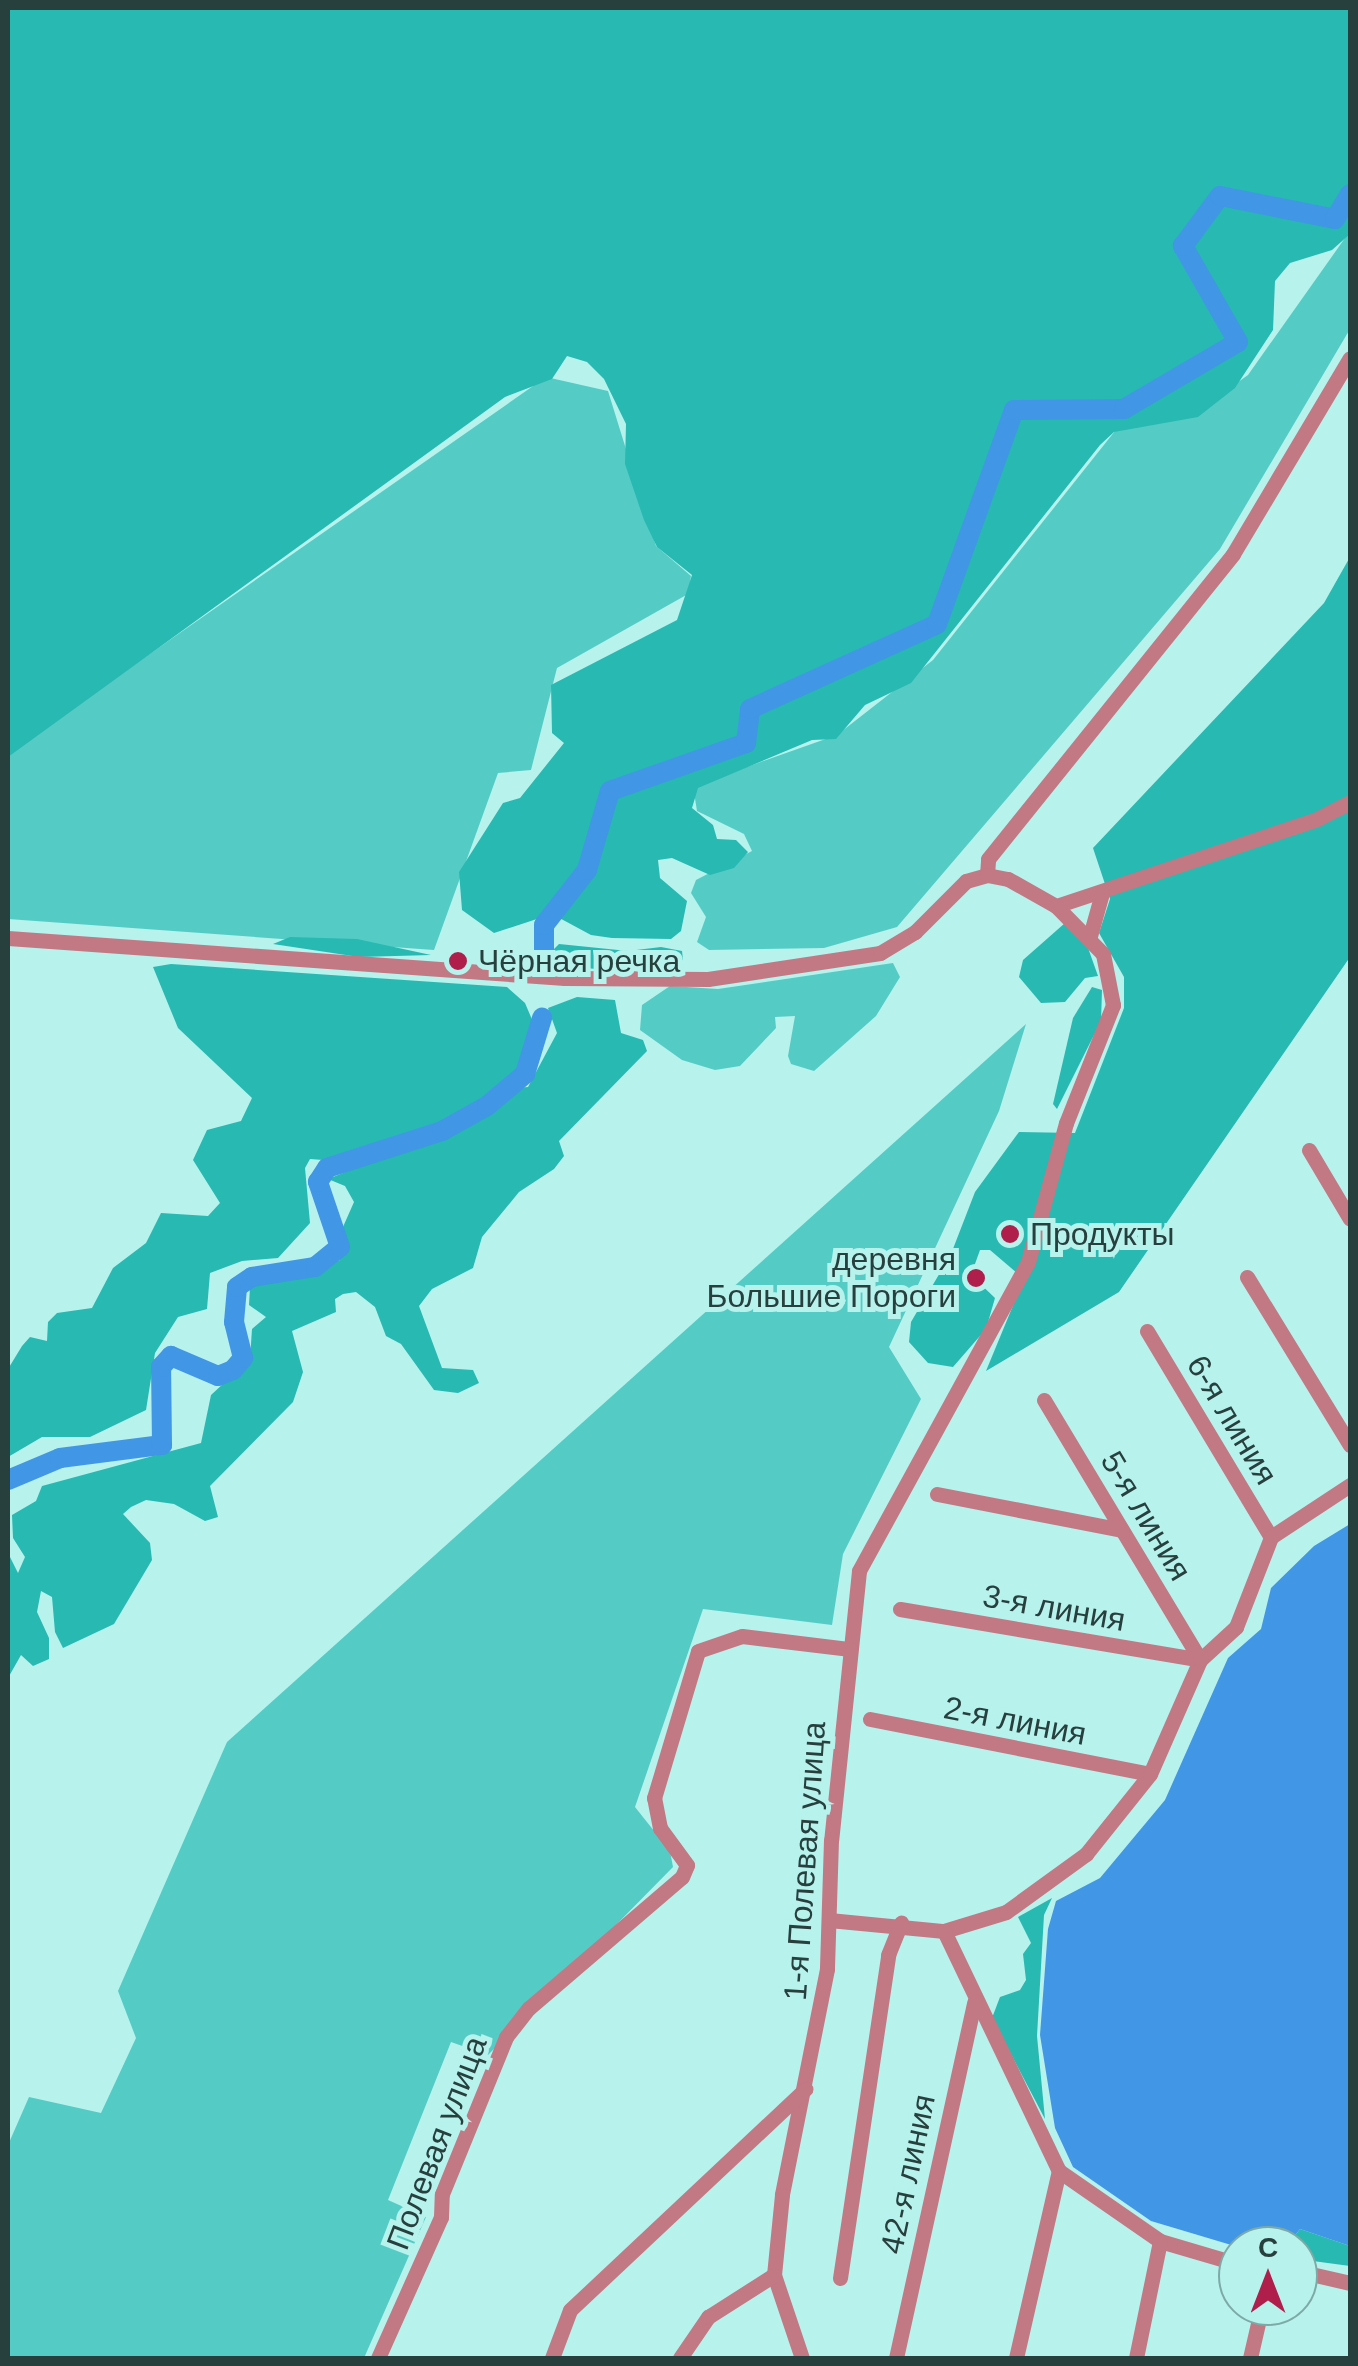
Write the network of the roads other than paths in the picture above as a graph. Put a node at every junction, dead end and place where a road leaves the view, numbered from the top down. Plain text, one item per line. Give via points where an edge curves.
1 (1350, 358) edge
2 (1350, 802) edge
3 (987, 875) junction
4 (1102, 893) junction
5 (1056, 906) junction
6 (1090, 936) junction
7 (8, 938) edge
8 (1309, 1150) dead end
9 (1350, 1219) edge
10 (1248, 1277) dead end
11 (1147, 1331) dead end
12 (1044, 1400) dead end
13 (1350, 1445) edge
14 (1350, 1485) edge
15 (937, 1494) dead end
16 (1122, 1530) junction
17 (1271, 1537) junction
18 (900, 1609) dead end
19 (850, 1649) junction
20 (1200, 1660) junction
21 (870, 1719) dead end
22 (1150, 1774) junction
23 (829, 1920) junction
24 (901, 1923) junction
25 (944, 1930) junction
26 (974, 2002) junction
27 (806, 2090) junction
28 (1059, 2171) junction
29 (1160, 2241) junction
30 (1218, 2258) edge
31 (1318, 2275) edge
32 (774, 2276) junction
33 (840, 2278) dead end
34 (1350, 2282) edge
35 (1257, 2326) edge
36 (378, 2358) edge
37 (552, 2358) edge
38 (680, 2358) edge
39 (802, 2358) edge
40 (896, 2358) edge
41 (1016, 2358) edge
42 (1136, 2358) edge
43 (1250, 2358) edge

1 - 3 street via 1232,554 988,860
2 - 4 street
3 - 5 street
3 - 7 street via 966,881 915,932 880,953 708,979 564,978
4 - 5 street
4 - 6 street
5 - 6 street
6 - 19 street, 1-я Полевая улица via 1110,967 1113,1005 1072,1106 1042,1223 1008,1300 859,1571
8 - 9 street
10 - 13 street
11 - 17 street, 6-я линия
12 - 16 street, 5-я линия
14 - 17 street
15 - 16 street
16 - 20 street, 5-я линия
17 - 20 street via 1236,1627
18 - 20 street, 3-я линия
19 - 23 street, 1-я Полевая улица
19 - 36 street, Полевая улица via 742,1636 698,1651 653,1808 683,1854 682,1877 529,2008 506,2037 442,2194 440,2217
20 - 22 street
21 - 22 street, 2-я линия
22 - 25 street via 1086,1854 1006,1912
23 - 24 street
23 - 27 street, 1-я Полевая улица via 822,2016
24 - 25 street
24 - 33 street via 888,1954
25 - 26 street
26 - 28 street
26 - 40 street, 42-я линия
27 - 32 street, 1-я Полевая улица via 782,2195
27 - 37 street via 570,2310
28 - 29 street
28 - 41 street
29 - 30 street
29 - 42 street
31 - 34 street
32 - 38 street via 708,2317
32 - 39 street
35 - 43 street

